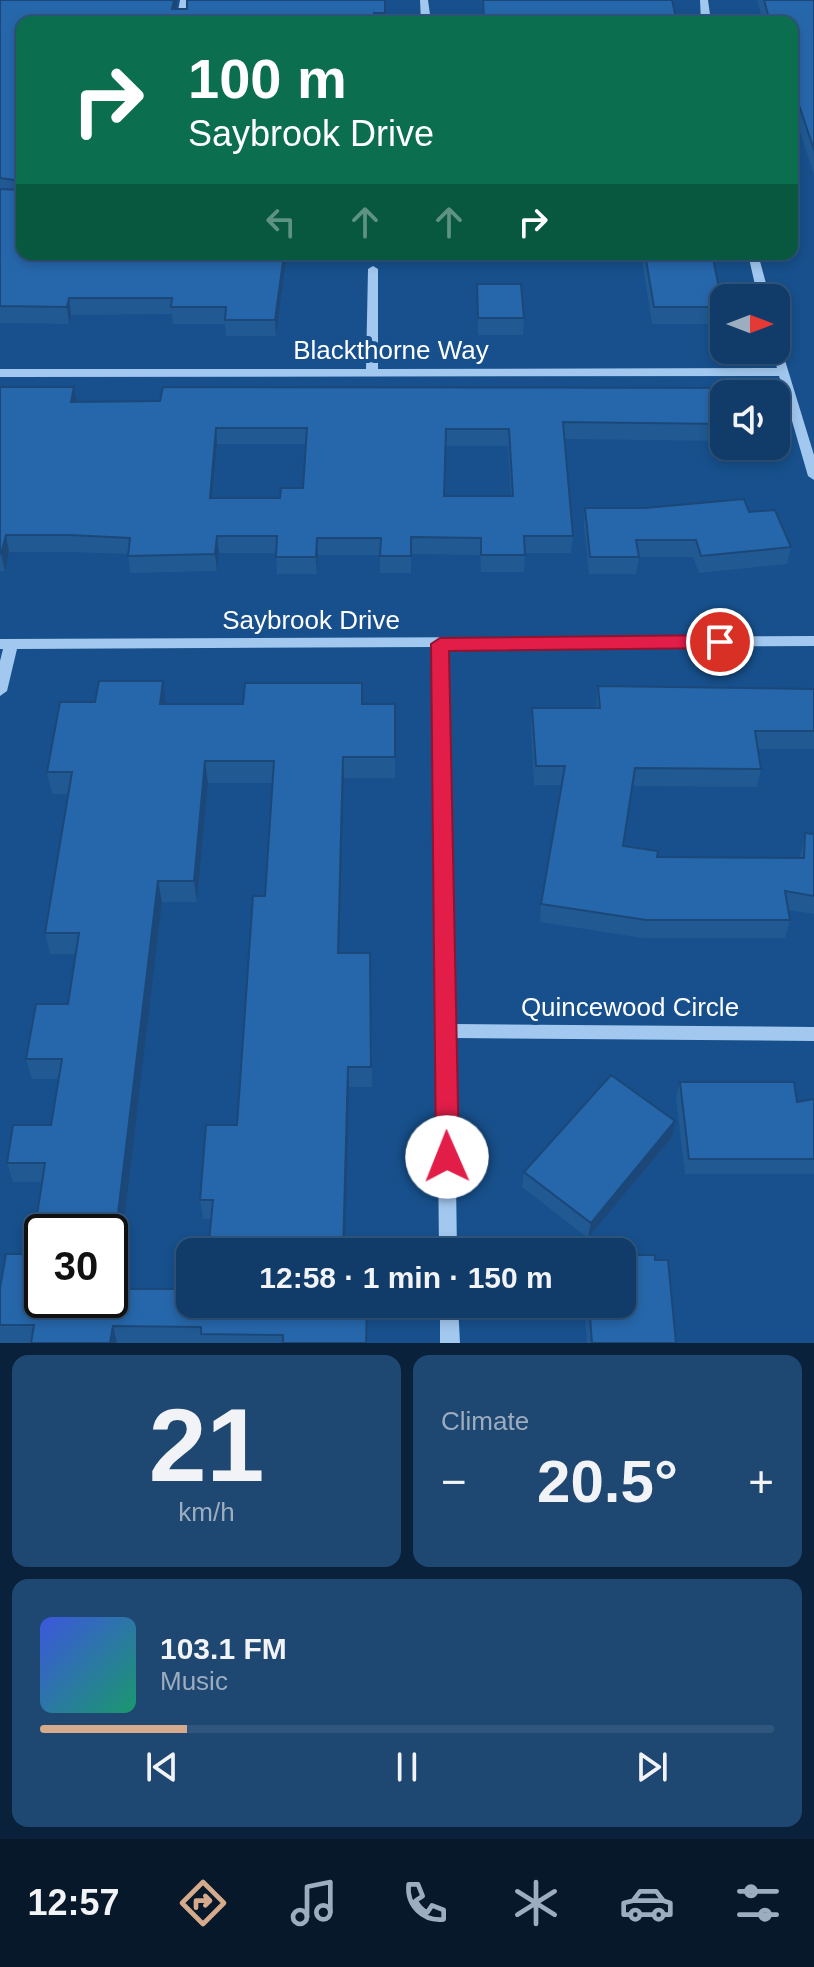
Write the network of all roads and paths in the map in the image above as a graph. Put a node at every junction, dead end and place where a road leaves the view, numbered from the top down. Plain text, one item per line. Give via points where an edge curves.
1 (754, 260) edge
2 (373, 269) dead end
3 (760, 284) edge
4 (780, 364) edge
5 (372, 372) junction
6 (782, 372) junction
7 (0, 373) edge
8 (814, 476) edge
9 (814, 641) edge
10 (5, 644) edge
11 (440, 644) junction
12 (0, 691) edge
13 (445, 1031) junction
14 (814, 1034) edge
15 (448, 1238) edge
16 (449, 1318) edge
17 (450, 1343) edge

1 - 3 street
2 - 5 street
4 - 6 street
5 - 6 street, Blackthorne Way
5 - 7 street, Blackthorne Way
6 - 8 street
9 - 11 street, Saybrook Drive
10 - 11 street, Saybrook Drive
10 - 12 street
11 - 13 street
13 - 14 street, Quincewood Circle
13 - 15 street
16 - 17 street

